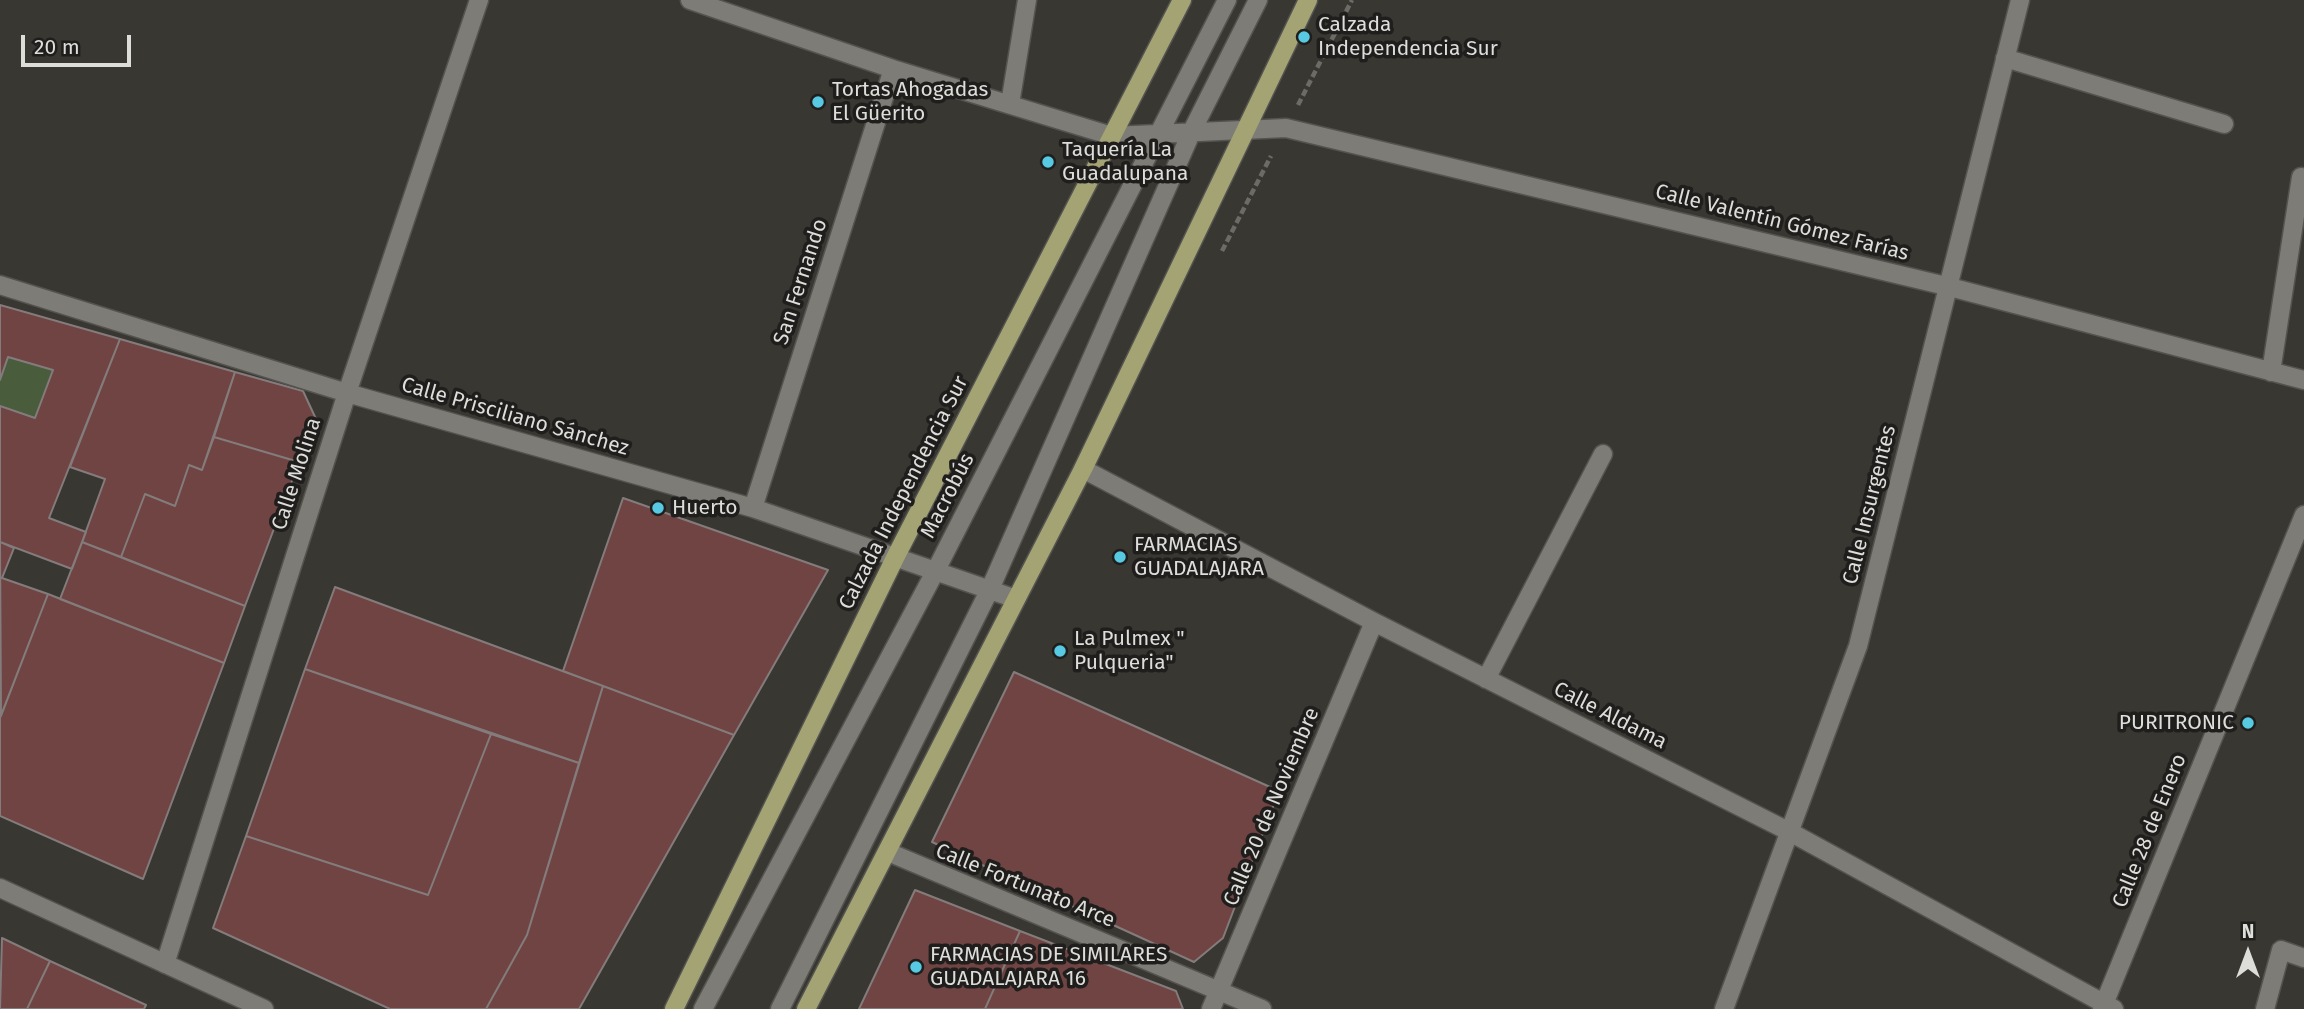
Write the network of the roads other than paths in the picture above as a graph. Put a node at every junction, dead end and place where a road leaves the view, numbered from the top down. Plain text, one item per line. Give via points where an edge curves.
1 (480, 0) edge
2 (690, 0) edge
3 (1027, 0) edge
4 (1182, 0) edge
5 (1227, 0) edge
6 (1258, 0) edge
7 (1308, 0) edge
8 (2020, 0) edge
9 (2005, 58) junction
10 (893, 69) junction
11 (1010, 104) junction
12 (2224, 124) dead end
13 (1247, 128) junction
14 (1192, 131) junction
15 (1158, 133) junction
16 (1112, 136) junction
17 (2301, 177) dead end
18 (0, 285) edge
19 (1946, 286) junction
20 (2271, 372) junction
21 (2304, 380) edge
22 (347, 393) junction
23 (1603, 454) dead end
24 (1083, 469) junction
25 (753, 508) junction
26 (2304, 515) edge
27 (896, 556) junction
28 (936, 570) junction
29 (990, 589) junction
30 (1016, 599) junction
31 (1374, 622) junction
32 (1486, 678) junction
33 (1790, 832) junction
34 (888, 852) junction
35 (0, 888) edge
36 (2304, 958) edge
37 (165, 964) junction
38 (1219, 991) junction
39 (2107, 1008) edge
40 (264, 1009) edge
41 (674, 1009) edge
42 (703, 1009) edge
43 (780, 1009) edge
44 (806, 1009) edge
45 (1211, 1009) edge
46 (1262, 1009) edge
47 (1724, 1009) edge
48 (2265, 1009) edge

1 - 22 street, Calle Molina
2 - 10 street
3 - 11 street
4 - 16 main road, Calzada Independencia Sur
5 - 15 street, Macrobús
6 - 14 street
7 - 13 main road
8 - 9 street, Calle Insurgentes
9 - 12 street
9 - 19 street, Calle Insurgentes
10 - 11 street
10 - 25 street, San Fernando
11 - 16 street
13 - 14 street, Calle Valentín Gómez Farías
13 - 19 street, Calle Valentín Gómez Farías via 1286,128
13 - 24 main road
14 - 15 street, Calle Valentín Gómez Farías
14 - 29 street
15 - 16 street, Calle Valentín Gómez Farías
15 - 28 street, Macrobús
16 - 27 main road, Calzada Independencia Sur
17 - 20 street
18 - 22 street, Calle Prisciliano Sánchez
19 - 20 street, Calle Valentín Gómez Farías
19 - 33 street, Calle Insurgentes via 1858,646
20 - 21 street, Calle Valentín Gómez Farías
22 - 25 street, Calle Prisciliano Sánchez
22 - 37 street, Calle Molina
23 - 32 street
24 - 30 main road
24 - 31 street, Calle Aldama
25 - 27 street, Calle Prisciliano Sánchez
26 - 39 street, Calle 28 de Enero
27 - 28 street, Calle Prisciliano Sánchez
27 - 41 main road, Calzada Independencia Sur
28 - 29 street, Calle Prisciliano Sánchez
28 - 42 street, Macrobús
29 - 30 street, Calle Prisciliano Sánchez
29 - 43 street
30 - 34 main road
31 - 32 street, Calle Aldama
31 - 38 street, Calle 20 de Noviembre
32 - 33 street, Calle Aldama
33 - 39 street, Calle Aldama
33 - 47 street, Calle Insurgentes
34 - 38 street, Calle Fortunato Arce
34 - 44 main road
35 - 37 street
36 - 48 street via 2281,950
37 - 40 street
38 - 45 street, Calle 20 de Noviembre
38 - 46 street, Calle Fortunato Arce

